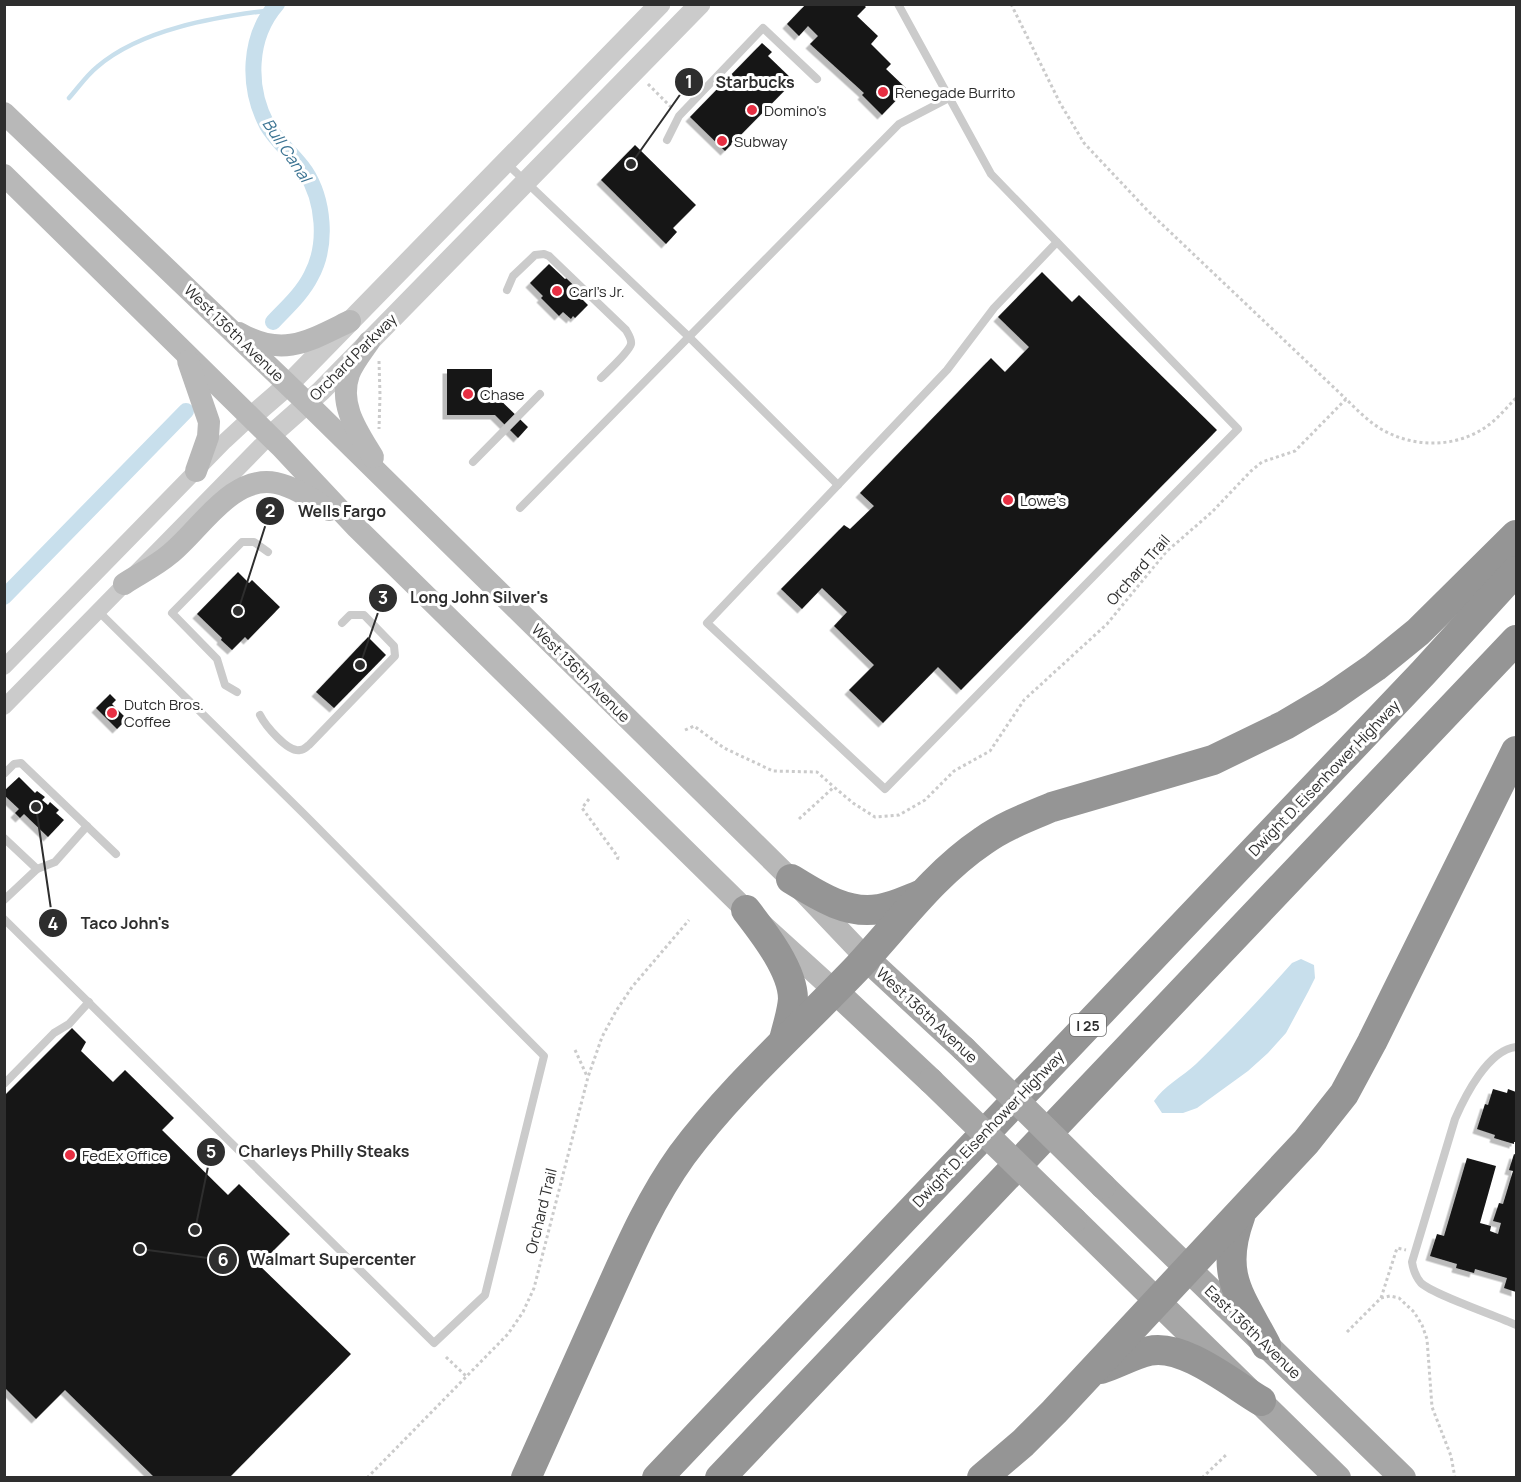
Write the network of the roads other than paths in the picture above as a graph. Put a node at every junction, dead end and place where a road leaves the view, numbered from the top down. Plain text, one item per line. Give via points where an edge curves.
1 (660, 4) edge
2 (700, 4) edge
3 (898, 4) edge
4 (817, 79) dead end
5 (949, 98) junction
6 (4, 113) edge
7 (667, 140) dead end
8 (504, 162) junction
9 (4, 175) edge
10 (524, 181) junction
11 (1057, 242) junction
12 (507, 290) dead end
13 (350, 321) junction
14 (225, 326) junction
15 (689, 337) junction
16 (373, 346) junction
17 (182, 349) junction
18 (601, 378) dead end
19 (288, 385) junction
20 (540, 394) dead end
21 (307, 403) junction
22 (251, 417) junction
23 (270, 436) junction
24 (473, 462) dead end
25 (196, 471) junction
26 (838, 485) junction
27 (394, 488) junction
28 (520, 508) dead end
29 (357, 528) junction
30 (1516, 535) edge
31 (268, 552) dead end
32 (1516, 571) edge
33 (124, 584) junction
34 (1516, 598) edge
35 (98, 611) junction
36 (342, 623) dead end
37 (1516, 640) edge
38 (1516, 665) edge
39 (4, 666) edge
40 (237, 692) dead end
41 (4, 707) edge
42 (260, 715) dead end
43 (1516, 751) edge
44 (4, 774) edge
45 (87, 826) junction
46 (4, 838) edge
47 (116, 854) dead end
48 (37, 869) junction
49 (791, 879) junction
50 (926, 893) junction
51 (4, 900) edge
52 (746, 910) junction
53 (4, 919) edge
54 (866, 958) junction
55 (835, 991) junction
56 (89, 1002) junction
57 (784, 1040) junction
58 (1516, 1047) edge
59 (4, 1083) edge
60 (1103, 1186) joint
61 (1241, 1212) junction
62 (1188, 1269) junction
63 (1158, 1302) junction
64 (1516, 1324) edge
65 (1266, 1345) junction
66 (1092, 1372) junction
67 (1261, 1401) junction
68 (526, 1478) edge
69 (657, 1478) edge
70 (684, 1478) edge
71 (720, 1478) edge
72 (743, 1478) edge
73 (982, 1478) edge
74 (1338, 1478) edge
75 (1403, 1478) edge

1 - 8 street, Orchard Parkway
2 - 10 street, Orchard Parkway
3 - 5 lane
4 - 7 lane via 763,28 680,116
5 - 11 lane via 991,174
5 - 15 lane via 899,124
6 - 14 main road, West 136th Avenue
8 - 10 lane
8 - 13 street, Orchard Parkway
9 - 17 main road
10 - 15 lane
10 - 16 street, Orchard Parkway
11 - 26 lane via 994,308 947,370
11 - 26 lane via 1239,429 885,789 707,623
12 - 18 lane via 513,276 535,255 549,256 630,336 628,349
13 - 14 main road via 288,346 249,339
13 - 19 street, Orchard Parkway
14 - 19 main road, West 136th Avenue
15 - 26 lane
15 - 28 lane
16 - 21 street, Orchard Parkway
16 - 27 main road via 348,375 346,402 352,422
17 - 22 main road
17 - 25 main road via 193,370 209,422
19 - 21 main road, West 136th Avenue
19 - 22 street, Orchard Parkway
20 - 24 lane
21 - 23 street, Orchard Parkway
21 - 27 main road, West 136th Avenue
22 - 23 main road
22 - 25 street, Orchard Parkway
23 - 29 main road
23 - 33 street, Orchard Parkway
25 - 39 street, Orchard Parkway
27 - 49 main road, West 136th Avenue
29 - 33 main road via 286,486 247,485 233,493 170,555
29 - 52 main road
30 - 50 highway via 1418,632 1329,699 1213,760 1052,807 1002,829 961,857
31 - 40 lane via 254,542 242,542 172,614 217,659 225,685
32 - 69 highway, Dwight D. Eisenhower Highway / I 25 via 1424,673
33 - 35 street, Orchard Parkway
34 - 70 highway
35 - 41 street, Orchard Parkway
35 - 56 lane via 544,1056 485,1295 434,1343
36 - 42 lane via 350,615 364,615 394,646 395,656 309,746 300,750 284,743
37 - 71 highway
38 - 72 highway
43 - 61 highway via 1344,1094
44 - 45 lane via 21,763
45 - 47 lane
45 - 48 lane via 55,862
46 - 48 lane
48 - 51 lane
49 - 50 highway via 829,901 858,909 879,909
49 - 54 main road, West 136th Avenue
50 - 54 highway
52 - 55 main road
52 - 57 highway via 777,955 789,983 793,1000
53 - 56 lane
54 - 55 highway
54 - 60 main road, West 136th Avenue, bridge
55 - 57 highway
55 - 63 main road, bridge
56 - 59 lane
57 - 68 highway via 711,1120 659,1190
58 - 64 lane via 1498,1053 1462,1104 1412,1262 1422,1283
60 - 62 main road, East 136th Avenue
61 - 62 highway
61 - 65 highway via 1230,1250 1231,1272
62 - 63 highway
62 - 65 main road, East 136th Avenue
63 - 66 highway
63 - 67 main road
65 - 75 main road, East 136th Avenue
66 - 67 highway via 1149,1351 1172,1351 1189,1356
66 - 73 highway via 1031,1435
67 - 74 main road

